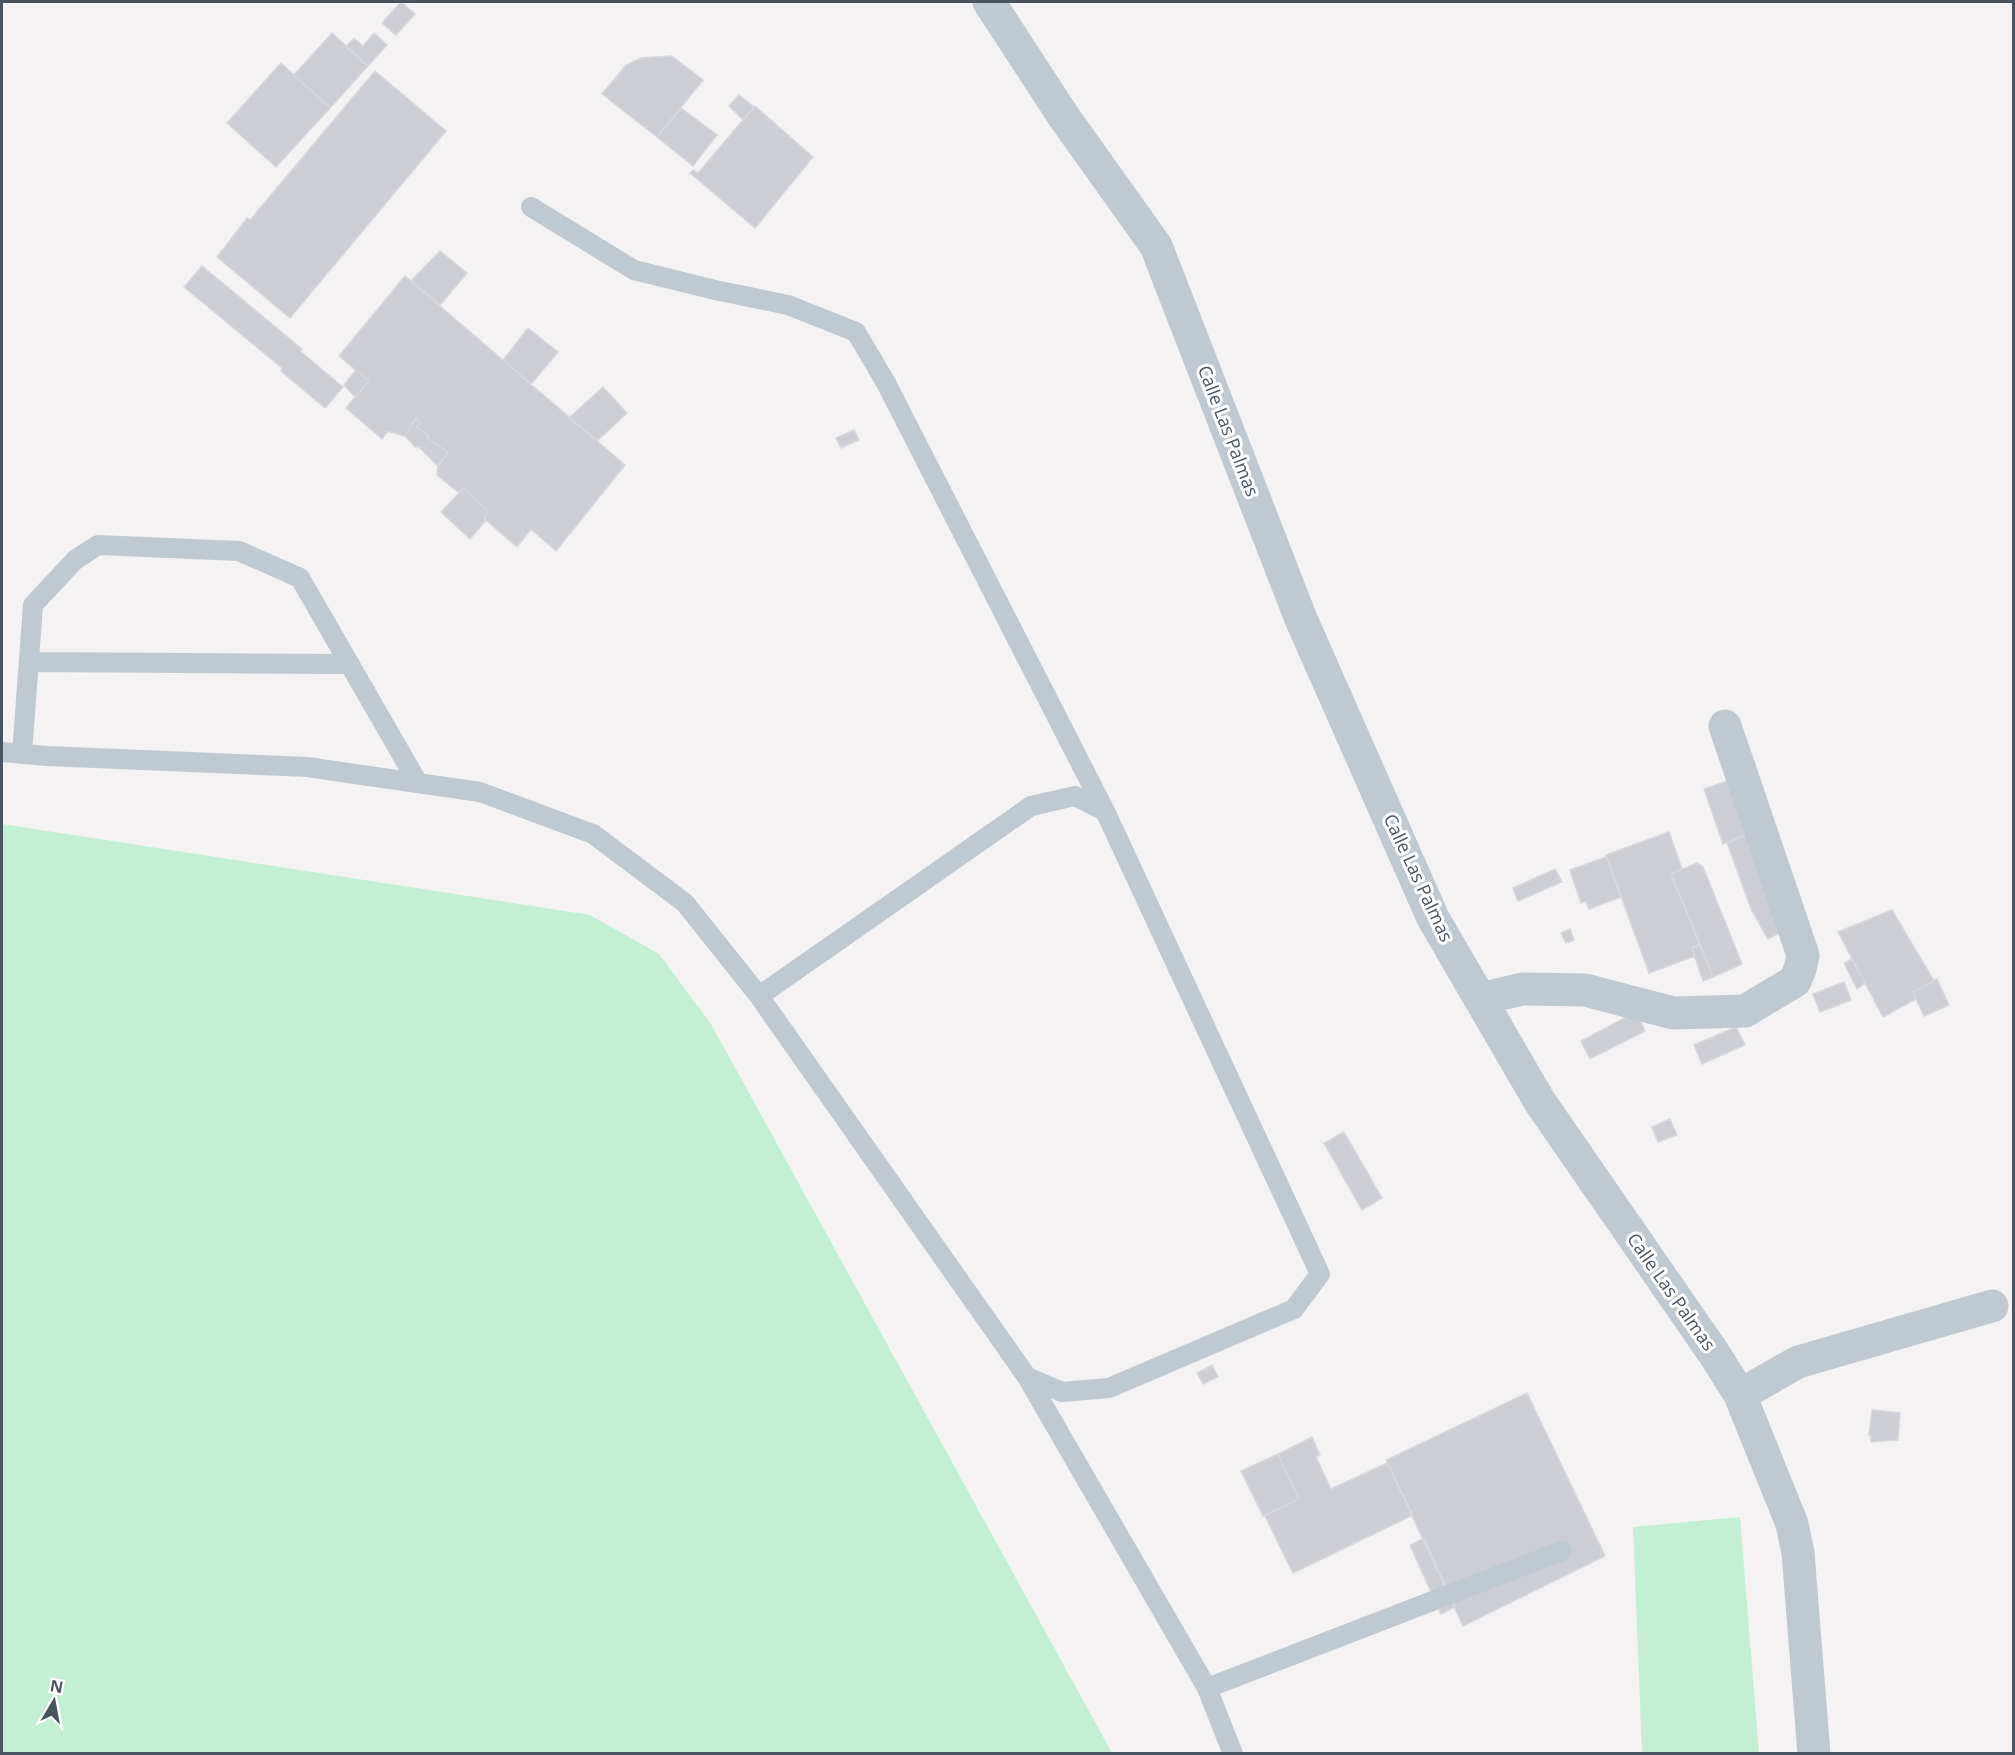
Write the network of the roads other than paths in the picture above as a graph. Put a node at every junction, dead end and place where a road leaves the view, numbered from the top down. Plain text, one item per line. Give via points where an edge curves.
1 (989, 2) edge
2 (531, 207) dead end
3 (29, 662) junction
4 (350, 664) junction
5 (1725, 726) dead end
6 (2, 752) edge
7 (22, 754) junction
8 (418, 783) junction
9 (1105, 811) junction
10 (759, 996) junction
11 (1480, 999) junction
12 (1992, 1306) dead end
13 (1027, 1377) junction
14 (1740, 1395) junction
15 (1562, 1551) dead end
16 (1207, 1688) junction
17 (1233, 1754) edge
18 (1814, 1754) edge

1 - 11 street, Calle Las Palmas via 1064,117 1156,246 1301,619 1433,918
2 - 9 lane via 634,270 788,305 856,332 886,383
3 - 4 lane
3 - 4 lane via 33,605 75,560 98,545 239,551 300,578
3 - 7 lane
4 - 8 lane
5 - 11 street via 1803,955 1795,981 1745,1011 1673,1013 1585,990 1522,989
6 - 7 lane
7 - 8 lane via 307,767
8 - 10 lane via 480,792 593,834 685,903
9 - 10 lane via 1075,796 1031,806
9 - 13 lane via 1320,1274 1294,1309 1109,1388 1062,1392
10 - 13 lane
11 - 14 street, Calle Las Palmas via 1540,1102
12 - 14 street via 1798,1362
13 - 16 lane
14 - 18 street, Calle Las Palmas via 1792,1524 1798,1553
15 - 16 lane
16 - 17 lane

